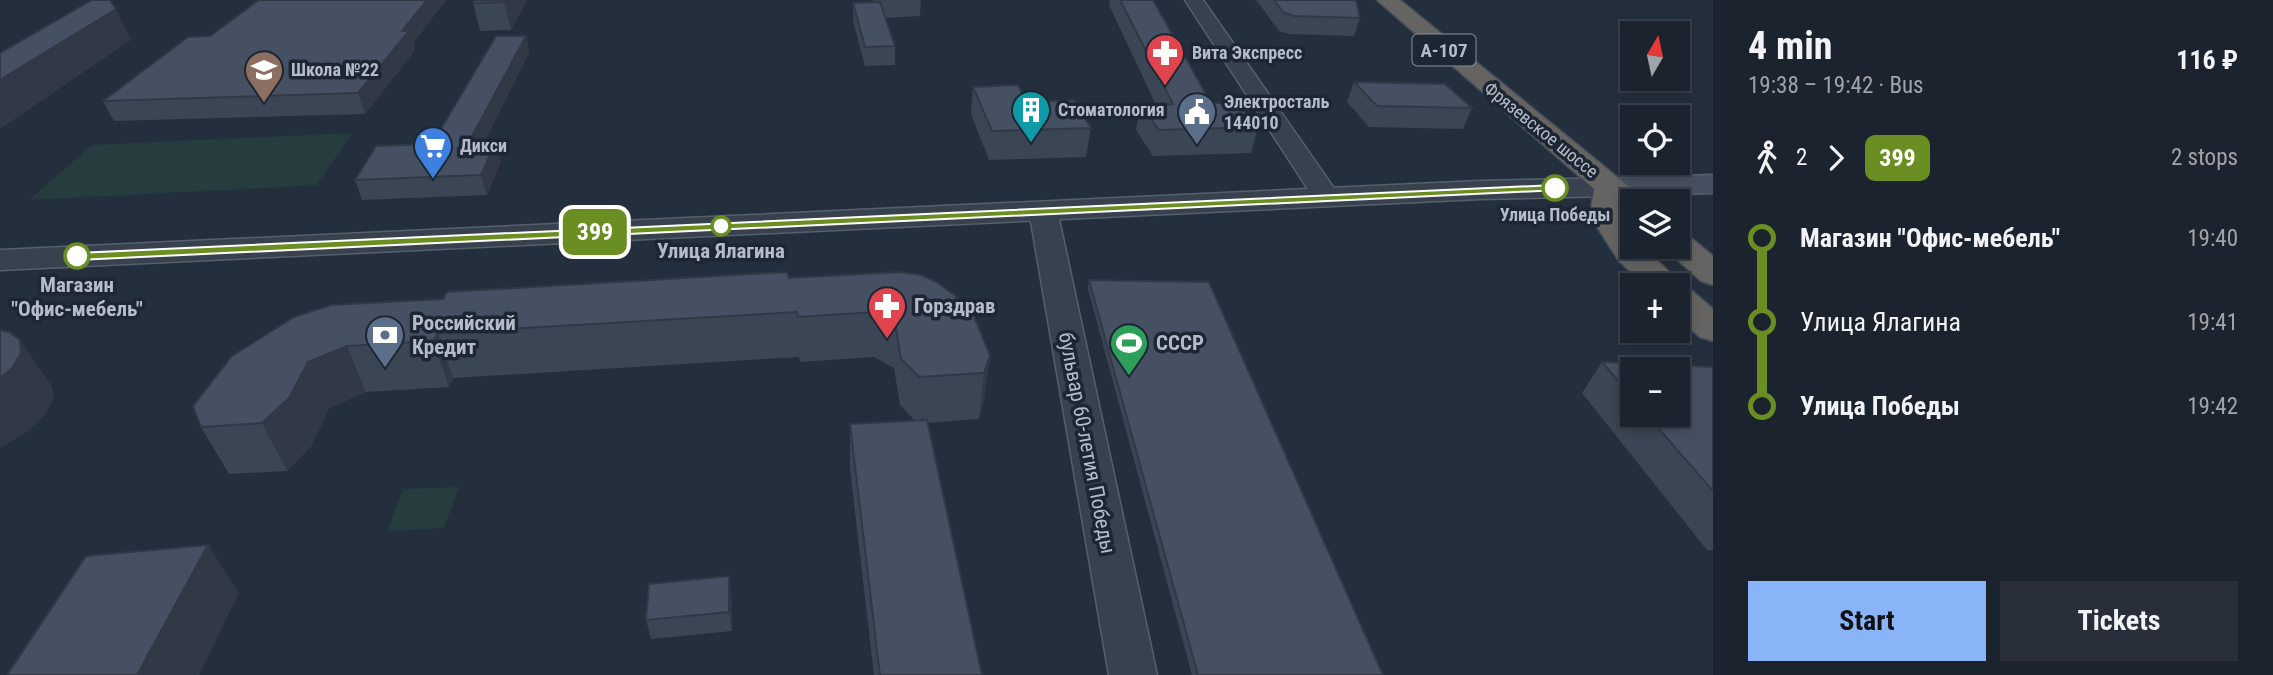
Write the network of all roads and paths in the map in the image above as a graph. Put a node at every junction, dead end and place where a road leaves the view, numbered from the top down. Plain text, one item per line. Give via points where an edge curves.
1 (1194, 0) edge
2 (1387, 0) edge
3 (1713, 184) edge
4 (1675, 189) edge
5 (1620, 195) edge
6 (1620, 196) edge
7 (1327, 197) junction
8 (1620, 197) edge
9 (1043, 210) junction
10 (1620, 237) edge
11 (1690, 254) edge
12 (1636, 259) edge
13 (0, 260) edge
14 (1652, 273) edge
15 (1713, 274) edge
16 (1690, 309) edge
17 (1713, 330) edge
18 (1133, 675) edge

1 - 7 street
2 - 5 highway, Фрязевское шоссе / А-107
3 - 4 main road
6 - 7 street
7 - 9 street
8 - 10 highway via 1606,216
9 - 13 street
9 - 18 street, бульвар 60-летия Победы
11 - 15 highway
12 - 14 highway
16 - 17 highway

